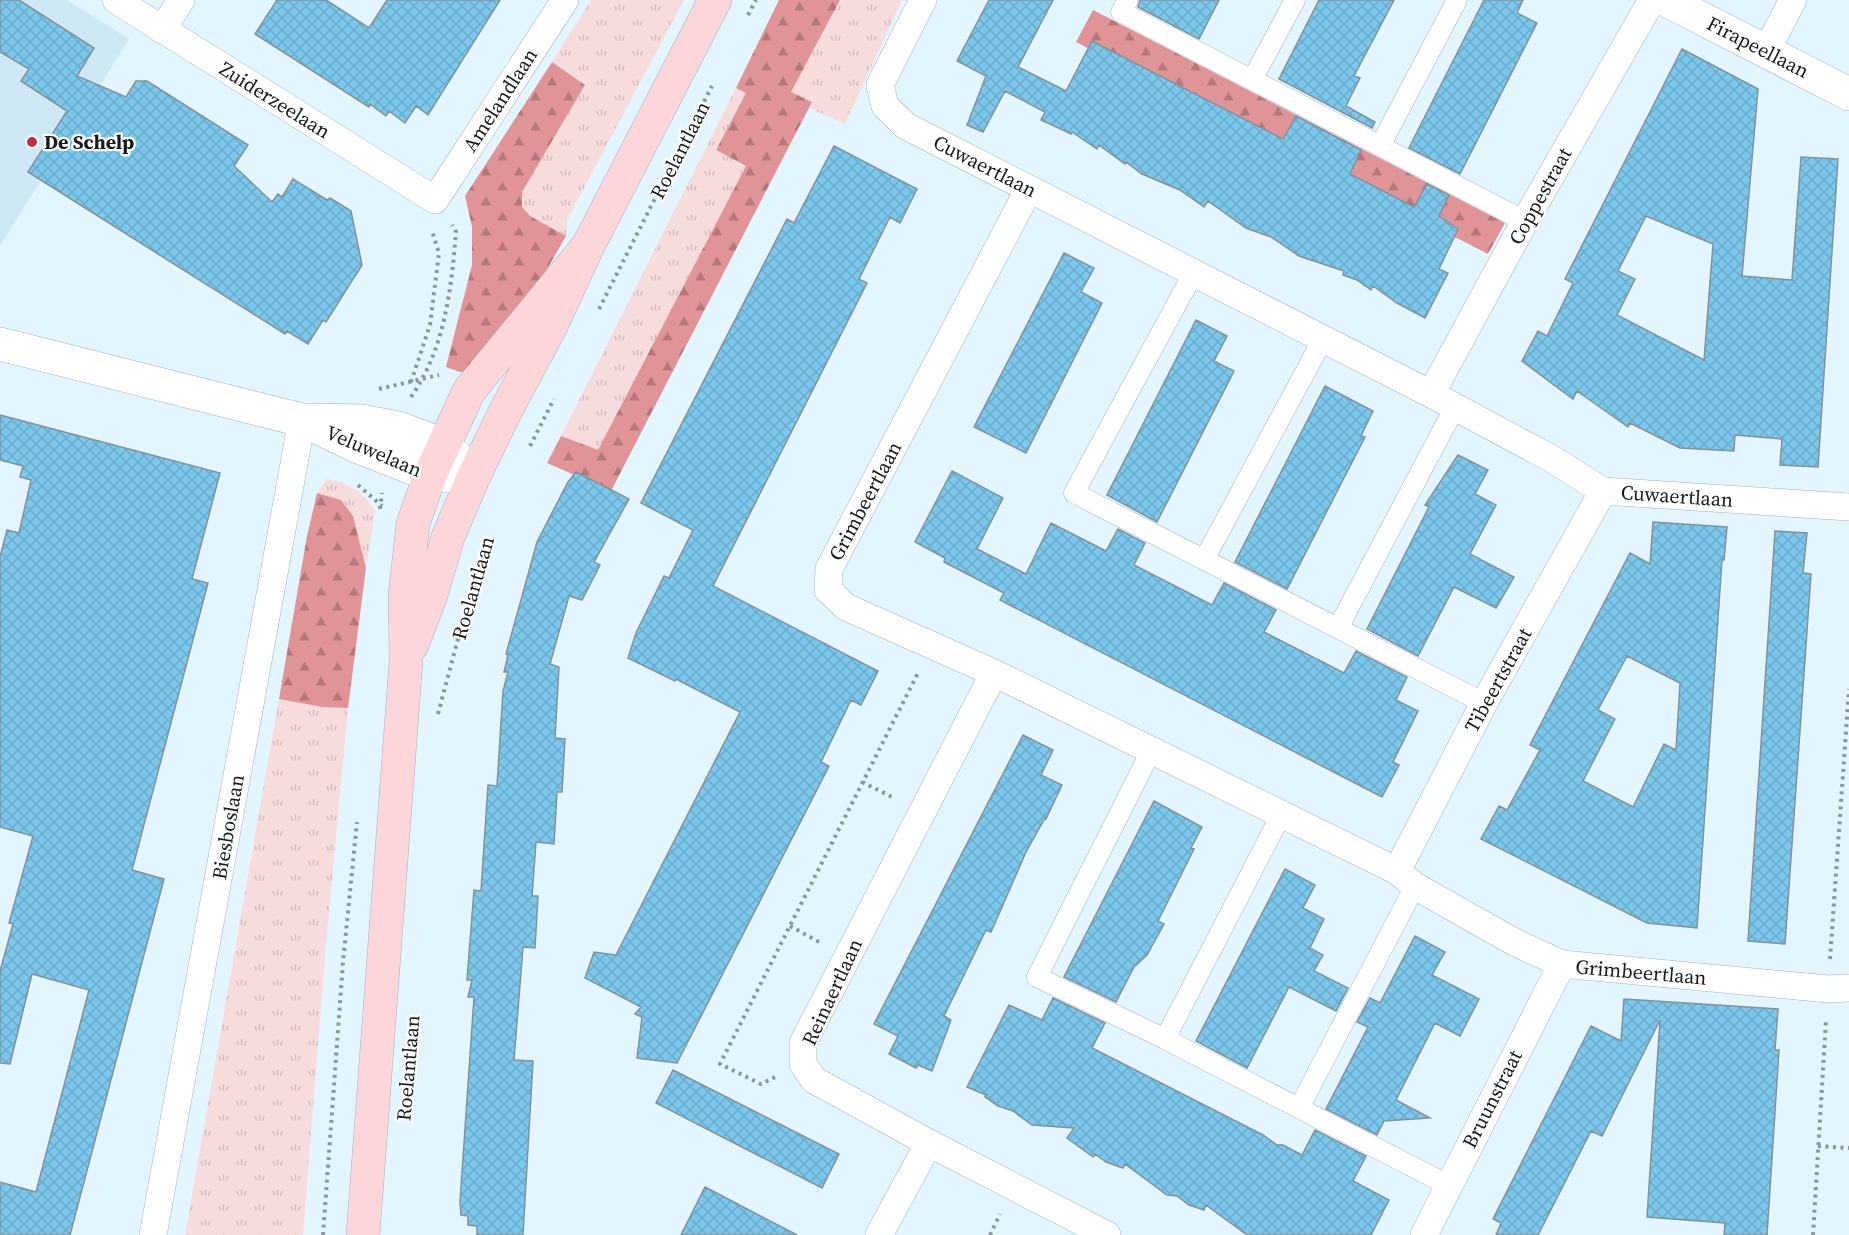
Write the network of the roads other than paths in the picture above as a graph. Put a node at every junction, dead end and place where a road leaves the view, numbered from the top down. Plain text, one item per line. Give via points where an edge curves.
1 (116, 0) edge
2 (181, 0) edge
3 (565, 0) edge
4 (715, 0) edge
5 (923, 0) edge
6 (1128, 0) edge
7 (1295, 0) edge
8 (1457, 0) edge
9 (1652, 0) edge
10 (1666, 0) edge
11 (1793, 0) edge
12 (162, 30) junction
13 (1766, 51) junction
14 (1252, 80) junction
15 (1849, 94) edge
16 (1380, 146) junction
17 (1029, 189) junction
18 (427, 195) joint
19 (1525, 221) junction
20 (588, 246) junction
21 (1194, 272) junction
22 (1323, 339) junction
23 (0, 344) edge
24 (1431, 394) junction
25 (1455, 407) junction
26 (302, 420) junction
27 (444, 445) junction
28 (430, 475) junction
29 (474, 476) junction
30 (1603, 491) junction
31 (1849, 507) edge
32 (1204, 560) junction
33 (1338, 628) junction
34 (406, 661) junction
35 (994, 673) junction
36 (1484, 703) junction
37 (1151, 751) junction
38 (1281, 815) junction
39 (1406, 878) junction
40 (1562, 964) junction
41 (1849, 988) edge
42 (1165, 1039) junction
43 (1299, 1108) junction
44 (929, 1143) junction
45 (1448, 1185) junction
46 (153, 1235) edge
47 (363, 1235) edge
48 (879, 1235) edge
49 (1107, 1235) edge
50 (1424, 1235) edge

1 - 12 street, Zuiderzeelaan
2 - 12 street
3 - 18 street, Amelandlaan
4 - 20 main road, Roelantlaan
5 - 17 street, Cuwaertlaan via 880,85 885,106 906,126
6 - 14 street via 1121,12
7 - 14 street
8 - 16 street
9 - 19 street, Coppestraat
10 - 13 street, Firapeellaan
11 - 13 street
12 - 18 street, Zuiderzeelaan
13 - 15 street, Firapeellaan
14 - 16 street
16 - 19 street
17 - 21 street, Cuwaertlaan
17 - 35 street, Grimbeertlaan via 829,569 828,590 846,607
19 - 24 street, Coppestraat
20 - 27 main road, Roelantlaan via 469,391
20 - 29 main road, Roelantlaan
21 - 22 street, Cuwaertlaan
21 - 32 street via 1074,493
22 - 24 street, Cuwaertlaan
22 - 32 street
23 - 26 street, Veluwelaan
24 - 25 street, Cuwaertlaan
25 - 30 street, Cuwaertlaan
25 - 33 street
26 - 27 street, Veluwelaan via 361,421 398,428
26 - 28 street, Veluwelaan
26 - 46 street, Biesboslaan
27 - 28 main road, Roelantlaan
27 - 29 street, Veluwelaan
28 - 29 street, Veluwelaan
28 - 34 main road, Roelantlaan via 413,524 405,596
29 - 34 main road, Roelantlaan via 448,537
30 - 31 street, Cuwaertlaan
30 - 36 street, Tibeertstraat
32 - 33 street
33 - 36 street
34 - 47 main road, Roelantlaan
35 - 37 street, Grimbeertlaan
35 - 44 street, Reinaertlaan via 803,1043 803,1064 814,1080
36 - 39 street, Tibeertstraat
37 - 38 street, Grimbeertlaan
37 - 42 street via 1037,977
38 - 39 street, Grimbeertlaan
38 - 42 street
39 - 40 street, Grimbeertlaan via 1516,943
39 - 43 street
40 - 41 street, Grimbeertlaan
40 - 45 street, Bruunstraat
42 - 43 street
43 - 45 street
44 - 48 street
44 - 49 street, Reinaertlaan
45 - 50 street, Bruunstraat

